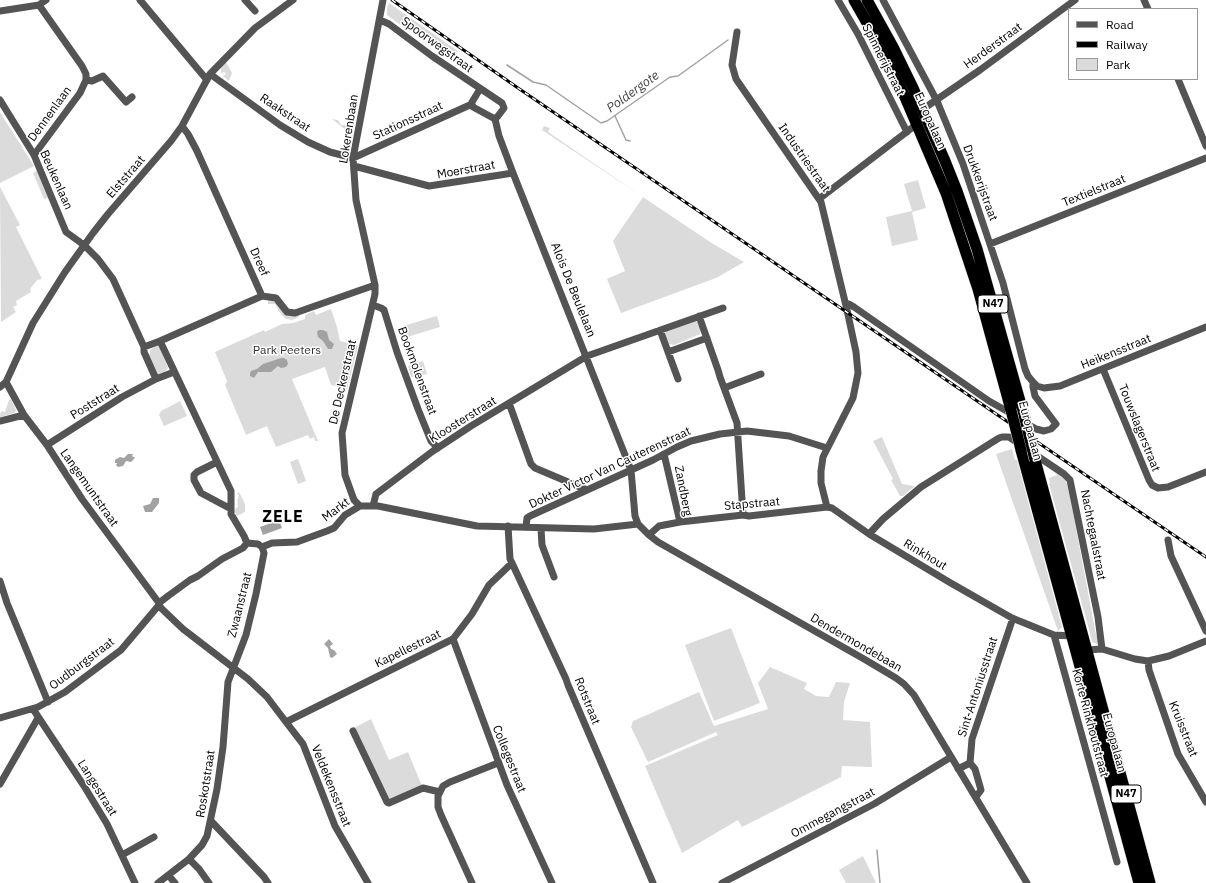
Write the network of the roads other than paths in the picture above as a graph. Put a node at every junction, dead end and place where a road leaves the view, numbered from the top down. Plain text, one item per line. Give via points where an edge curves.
1 (46, 0) edge
2 (140, 0) edge
3 (245, 0) edge
4 (293, 0) edge
5 (838, 0) edge
6 (854, 0) edge
7 (867, 0) edge
8 (883, 0) edge
9 (1075, 0) edge
10 (382, 1) edge
11 (284, 3) edge
12 (39, 5) junction
13 (0, 11) edge
14 (259, 17) junction
15 (380, 20) junction
16 (737, 32) dead end
17 (208, 77) junction
18 (86, 80) junction
19 (1178, 80) edge
20 (480, 89) junction
21 (132, 97) dead end
22 (0, 100) edge
23 (937, 101) junction
24 (472, 104) junction
25 (923, 109) junction
26 (495, 119) junction
27 (918, 124) junction
28 (182, 126) junction
29 (907, 132) junction
30 (1206, 146) edge
31 (34, 155) junction
32 (1206, 158) edge
33 (354, 162) junction
34 (514, 173) junction
35 (819, 199) junction
36 (990, 244) junction
37 (84, 245) junction
38 (375, 285) junction
39 (262, 296) junction
40 (373, 304) junction
41 (846, 304) junction
42 (723, 308) dead end
43 (699, 316) junction
44 (1206, 327) edge
45 (660, 330) junction
46 (707, 338) junction
47 (160, 341) junction
48 (144, 348) junction
49 (668, 352) junction
50 (587, 356) junction
51 (1104, 369) junction
52 (174, 372) junction
53 (761, 374) dead end
54 (156, 379) junction
55 (678, 379) dead end
56 (6, 382) junction
57 (1033, 382) junction
58 (0, 387) edge
59 (724, 388) junction
60 (509, 403) junction
61 (24, 414) junction
62 (0, 421) edge
63 (738, 431) junction
64 (47, 445) junction
65 (438, 448) junction
66 (827, 448) junction
67 (664, 454) junction
68 (217, 462) junction
69 (631, 470) junction
70 (1206, 472) edge
71 (587, 490) junction
72 (360, 506) junction
73 (373, 506) junction
74 (827, 507) junction
75 (231, 509) junction
76 (743, 515) junction
77 (680, 522) junction
78 (638, 524) junction
79 (508, 526) junction
80 (526, 527) junction
81 (541, 528) junction
82 (870, 534) junction
83 (649, 535) junction
84 (1168, 540) dead end
85 (247, 543) junction
86 (262, 546) junction
87 (512, 563) junction
88 (554, 577) dead end
89 (0, 581) edge
90 (159, 604) junction
91 (1013, 618) junction
92 (1206, 631) edge
93 (1054, 635) junction
94 (1072, 636) junction
95 (453, 640) junction
96 (1206, 642) edge
97 (1102, 649) junction
98 (1087, 650) junction
99 (1148, 661) junction
100 (233, 668) junction
101 (48, 702) junction
102 (32, 709) junction
103 (0, 718) edge
104 (38, 718) junction
105 (286, 722) junction
106 (352, 731) dead end
107 (951, 757) junction
108 (498, 763) junction
109 (970, 764) junction
110 (958, 769) junction
111 (0, 784) edge
112 (440, 792) junction
113 (976, 797) junction
114 (1206, 802) edge
115 (211, 821) junction
116 (154, 837) dead end
117 (122, 855) junction
118 (189, 859) junction
119 (1117, 862) dead end
120 (169, 876) junction
121 (135, 883) edge
122 (158, 883) edge
123 (175, 883) edge
124 (209, 883) edge
125 (268, 883) edge
126 (368, 883) edge
127 (472, 883) edge
128 (552, 883) edge
129 (653, 883) edge
130 (722, 883) edge
131 (1027, 883) edge
132 (1139, 883) edge
133 (1150, 883) edge

1 - 12 street
2 - 17 street, Raakstraat
3 - 14 street
4 - 11 street, Elststraat
5 - 29 street, Spinnerijstraat
6 - 27 highway, Europalaan / N47
7 - 25 highway, Europalaan / N47
8 - 23 street, Drukkerijstraat
9 - 23 street, Herderstraat
10 - 15 street, Lokerenbaan
11 - 14 street, Elststraat
12 - 13 street
12 - 18 street, Dennenlaan via 82,66
14 - 17 street, Elststraat via 255,28
15 - 20 street, Spoorwegstraat
15 - 33 street, Lokerenbaan
16 - 35 street, Industriestraat via 732,65 736,79
17 - 28 street, Elststraat
17 - 33 street, Raakstraat via 308,142
18 - 21 street via 92,81 103,76 126,102
18 - 31 street, Dennenlaan
19 - 30 street
20 - 24 street
20 - 26 street, Spoorwegstraat via 504,106
22 - 31 street, Beukenlaan
23 - 25 street, Herderstraat
23 - 36 street, Drukkerijstraat via 963,164
24 - 26 street
24 - 33 street, Stationsstraat
25 - 98 highway, Europalaan / N47, bridge via 948,167 977,249
26 - 34 street, Alois De Beulelaan
27 - 29 street
27 - 94 highway, Europalaan / N47, bridge via 966,252
28 - 37 street, Elststraat
28 - 39 street, Dreef via 200,158
29 - 35 street
31 - 37 street, Beukenlaan via 66,232
32 - 36 street, Textielstraat
33 - 34 street, Moerstraat via 422,185 436,186
33 - 38 street, Lokerenbaan via 356,200
34 - 50 street, Alois De Beulelaan
35 - 41 street, Industriestraat
36 - 57 street, Drukkerijstraat via 1003,283 1025,369
37 - 48 street, Beukenlaan via 113,279
37 - 56 street, Elststraat via 33,323
38 - 39 street via 295,313 287,312 276,298
38 - 40 street, De Deckerstraat
39 - 47 street
40 - 65 street, Bookmolenstraat via 384,310 418,409 431,441
40 - 72 street, De Deckerstraat via 342,433 345,475 354,500
41 - 57 street via 854,307 989,401 1036,429 1048,431 1056,424 1035,396
41 - 66 street, Industriestraat via 858,373 852,398
42 - 43 street
43 - 45 street
43 - 46 street
44 - 51 street, Heikensstraat
45 - 49 street
45 - 50 street
46 - 49 street
46 - 59 street
47 - 48 street
47 - 52 street
48 - 54 street, Beukenlaan
49 - 55 street
50 - 60 street
50 - 69 street, Alois De Beulelaan
51 - 57 street, Heikensstraat via 1060,386 1044,388
51 - 70 street, Touwslagerstraat via 1152,485 1158,488 1168,487
52 - 54 street, Poststraat
52 - 68 street
53 - 59 street
54 - 64 street, Poststraat via 122,397
56 - 58 street, Elststraat
56 - 61 street, Langemuntstraat
59 - 63 street
60 - 65 street, Kloosterstraat
60 - 71 street, Kloosterstraat via 531,464
61 - 62 street
61 - 64 street, Langemuntstraat
63 - 66 street, Dokter Victor Van Cauterenstraat via 789,436
63 - 67 street, Dokter Victor Van Cauterenstraat via 691,441
63 - 76 street
64 - 90 street, Langemuntstraat via 82,499
65 - 73 street, Kloosterstraat via 376,494
66 - 74 street via 821,474
67 - 69 street, Dokter Victor Van Cauterenstraat
67 - 77 street, Zandberg
68 - 75 street via 231,491
68 - 75 street via 197,472 194,480 201,493
69 - 71 street, Dokter Victor Van Cauterenstraat
69 - 78 street
71 - 80 street, Dokter Victor Van Cauterenstraat via 530,516 527,518
72 - 73 street
72 - 86 street, Markt via 345,516 334,528 297,542
73 - 79 street via 464,524
74 - 76 street, Stapstraat
74 - 82 street, Rinkhout via 836,510
75 - 85 street
76 - 77 street, Stapstraat
77 - 83 street, Zandberg via 659,526
78 - 81 street via 594,529
78 - 83 street, Dendermondebaan
79 - 80 street
79 - 87 street, Rotstraat
80 - 81 street
81 - 88 street via 542,545
82 - 91 street, Rinkhout
82 - 97 street, Nachtegaalstraat via 883,519 921,487 1002,436 1009,437 1070,480
83 - 107 street, Dendermondebaan via 667,548 896,678 914,696
84 - 92 street via 1171,556
85 - 86 street, Markt
85 - 90 street, Oudburgstraat via 243,548 190,580
86 - 100 street, Zwaanstraat via 264,553 256,594 246,635
87 - 95 street, Kapellestraat via 490,585
87 - 129 street, Rotstraat via 564,674
89 - 101 street
90 - 100 street, Langemuntstraat via 183,629
90 - 101 street, Oudburgstraat via 121,650
91 - 93 street, Rinkhout
91 - 109 street, Sint-Antoniusstraat via 972,739
93 - 94 street, Rinkhout
93 - 119 street, Korte Rinkhoutstraat
94 - 132 highway, Europalaan / N47
95 - 105 street, Kapellestraat
95 - 108 street, Collegestraat
96 - 99 street
97 - 98 street
97 - 99 street
98 - 133 highway, Europalaan / N47
99 - 114 street, Kruisstraat via 1178,754
100 - 105 street, Veldekensstraat via 267,697
100 - 115 street, Roskotstraat via 228,682 223,747
101 - 102 street, Oudburgstraat
102 - 103 street, Oudburgstraat
102 - 104 street, Langestraat
104 - 111 street
104 - 117 street, Langestraat via 84,786
105 - 126 street, Veldekensstraat via 302,744 335,826
106 - 112 street via 386,801 389,803 423,788
107 - 110 street, Dendermondebaan
107 - 130 street, Ommegangstraat via 874,804
108 - 112 street via 450,782 443,786
108 - 128 street, Collegestraat
109 - 110 street
109 - 113 street via 975,769 981,790
110 - 113 street, Dendermondebaan
112 - 127 street via 440,811
113 - 131 street, Dendermondebaan
115 - 118 street, Roskotstraat via 202,845
115 - 125 street
116 - 117 street
117 - 121 street, Langestraat
118 - 120 street, Roskotstraat
118 - 124 street
120 - 122 street, Roskotstraat
120 - 123 street

